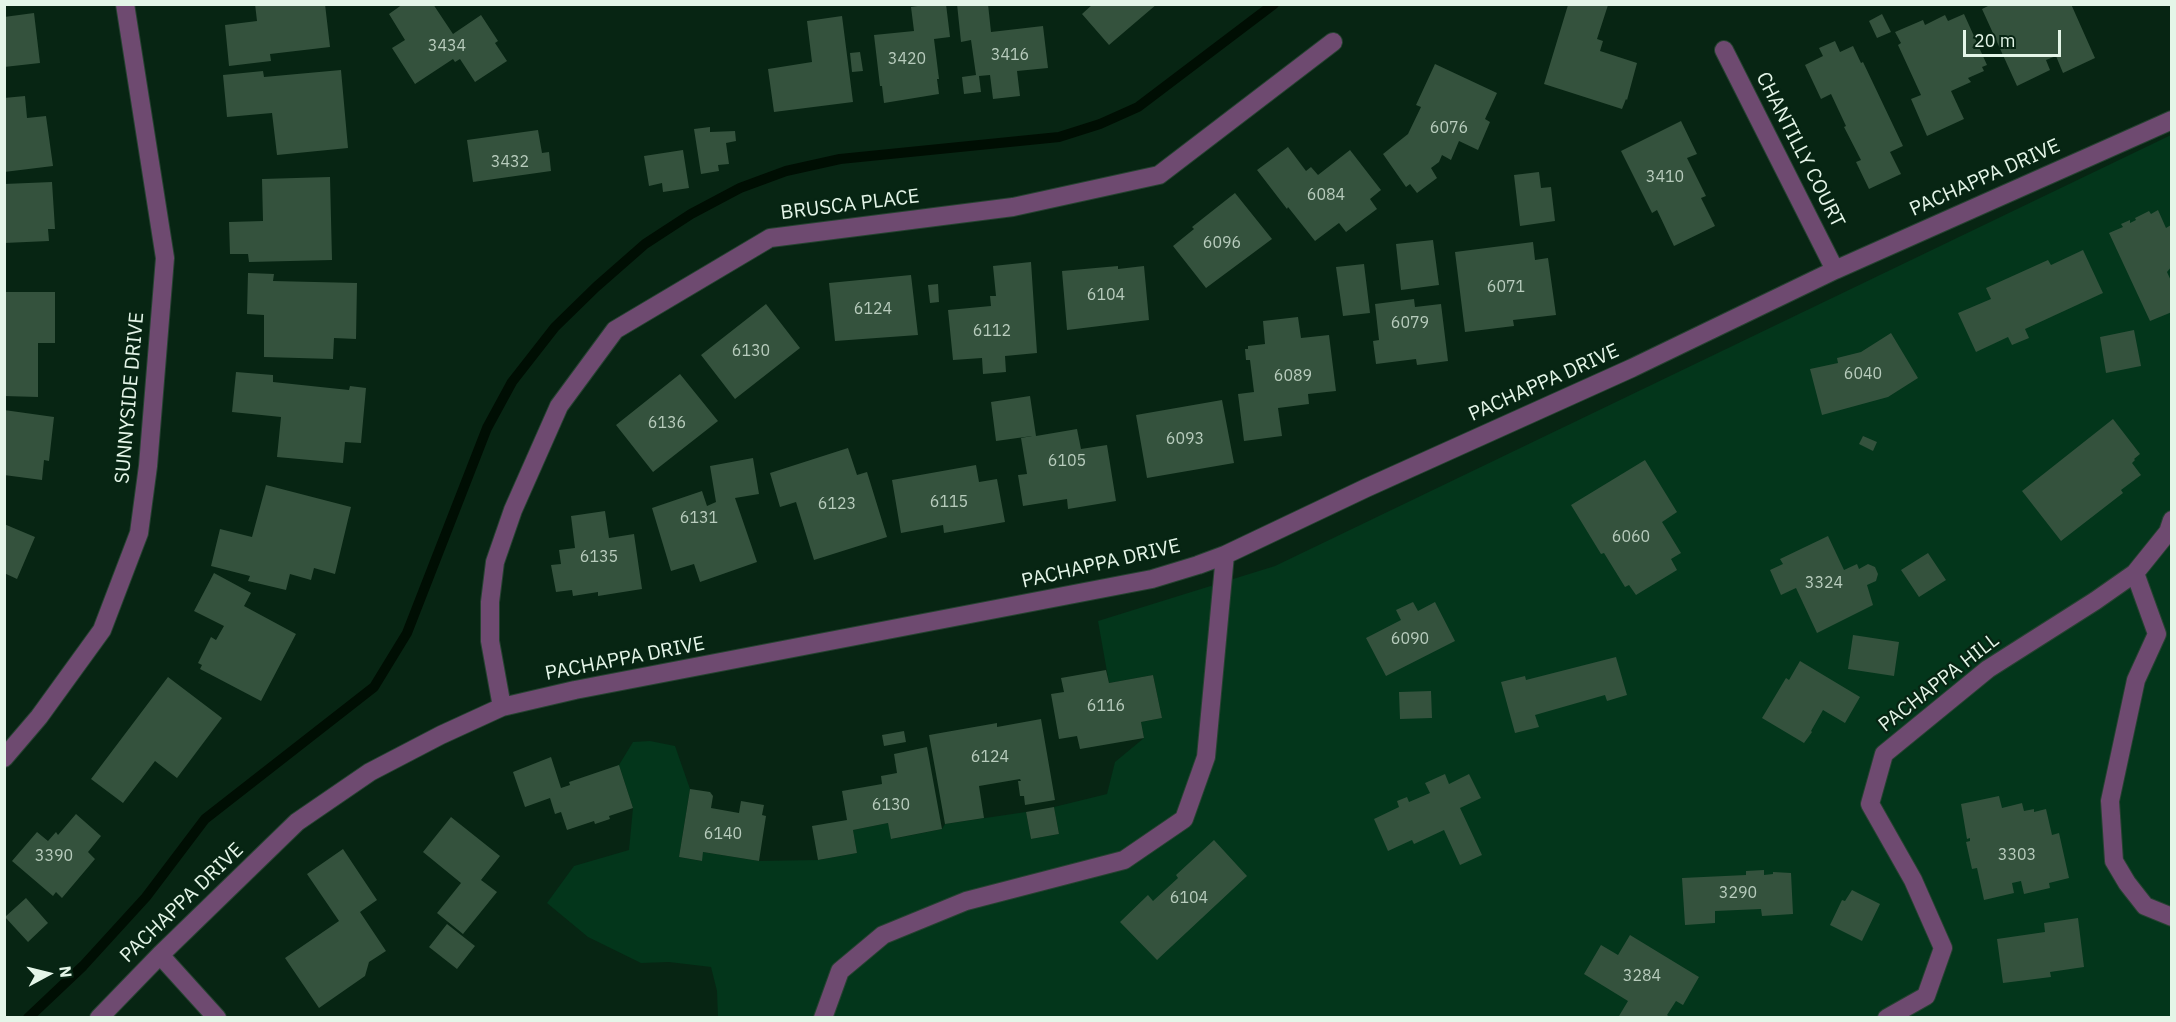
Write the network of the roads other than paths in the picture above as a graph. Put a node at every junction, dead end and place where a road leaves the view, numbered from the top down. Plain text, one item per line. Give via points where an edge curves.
1 (125, 4) edge
2 (1333, 42) dead end
3 (1724, 50) dead end
4 (2172, 120) edge
5 (1835, 270) junction
6 (2172, 520) edge
7 (2166, 544) edge
8 (1225, 555) junction
9 (2134, 573) junction
10 (502, 707) junction
11 (4, 758) edge
12 (2172, 917) edge
13 (160, 955) junction
14 (99, 1017) edge
15 (217, 1017) edge
16 (823, 1017) edge
17 (1887, 1017) edge

1 - 11 street, SUNNYSIDE DRIVE via 165,258 139,533 102,630
2 - 10 street, BRUSCA PLACE via 1159,176 1013,207 770,238 615,330 559,406 513,510 495,562 490,641
3 - 5 street, CHANTILLY COURT
4 - 5 street, PACHAPPA DRIVE
5 - 8 street, PACHAPPA DRIVE
6 - 7 street, PACHAPPA HILL
7 - 9 street, PACHAPPA HILL
8 - 10 street, PACHAPPA DRIVE via 1152,579
8 - 16 street via 1206,757 1184,819 1124,861 966,901 883,935 840,971
9 - 12 street via 2157,634 2136,680 2110,801 2114,861 2145,906
9 - 17 street, PACHAPPA HILL via 1988,669 1884,754 1869,804 1913,880 1943,948 1926,996
10 - 13 street, PACHAPPA DRIVE via 370,772 297,822
13 - 14 street, PACHAPPA DRIVE
13 - 15 street

